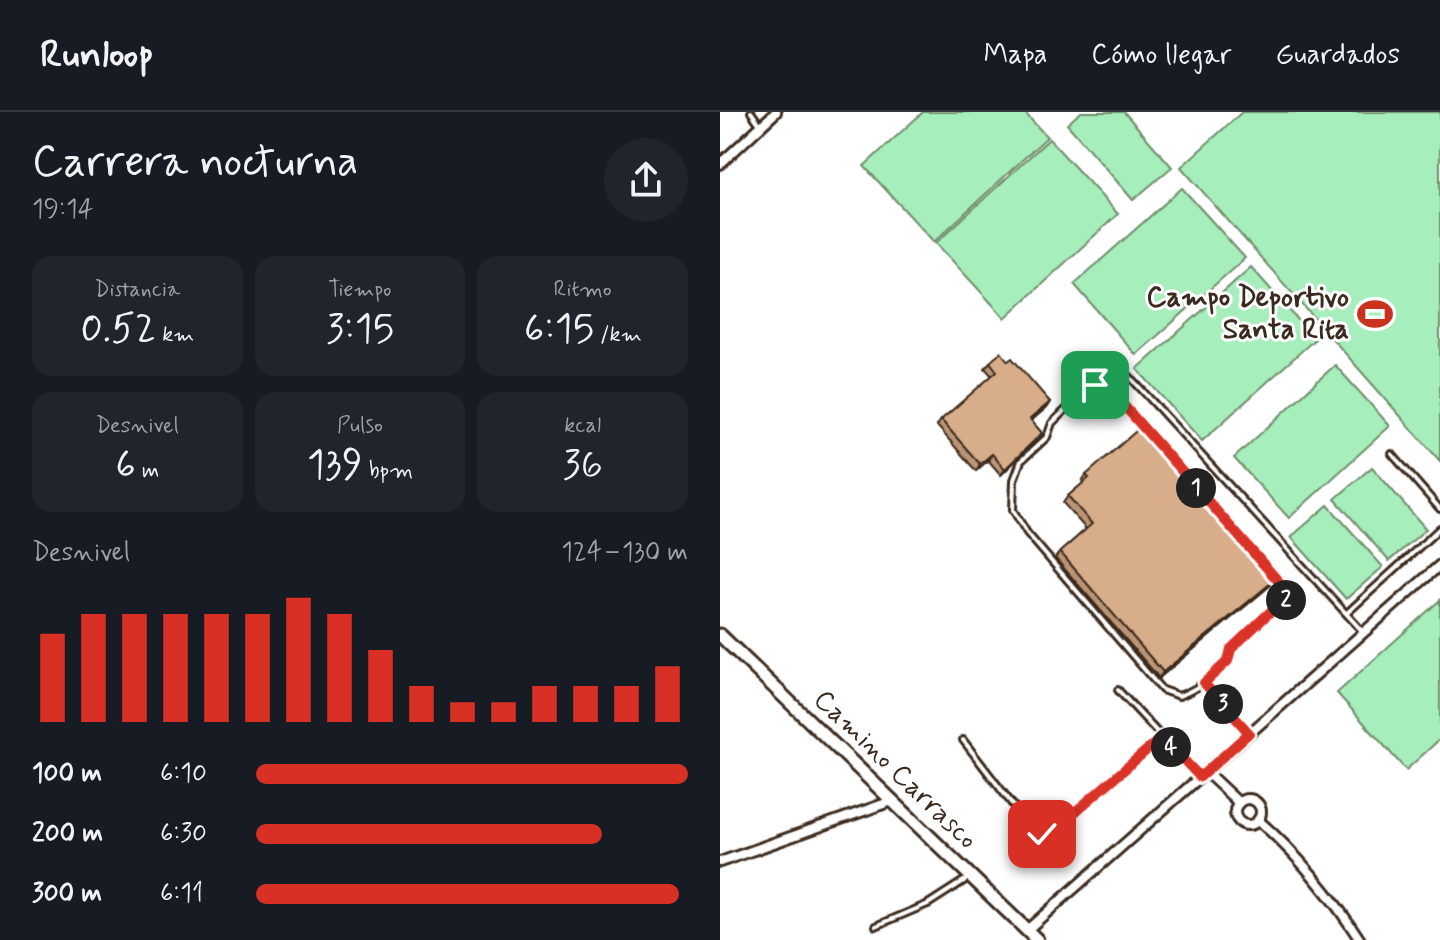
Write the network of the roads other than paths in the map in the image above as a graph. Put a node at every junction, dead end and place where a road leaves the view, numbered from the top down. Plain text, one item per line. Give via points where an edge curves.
1 (751, 112) edge
2 (776, 112) edge
3 (761, 126) junction
4 (720, 164) edge
5 (1120, 366) dead end
6 (1392, 454) dead end
7 (1440, 509) edge
8 (1440, 528) edge
9 (1440, 565) edge
10 (1346, 613) junction
11 (1363, 632) junction
12 (720, 635) edge
13 (1204, 683) junction
14 (1118, 690) dead end
15 (1249, 733) junction
16 (1162, 737) junction
17 (963, 740) dead end
18 (1203, 775) junction
19 (892, 801) junction
20 (1239, 803) junction
21 (1258, 820) junction
22 (720, 862) edge
23 (971, 876) junction
24 (876, 926) dead end
25 (1027, 930) junction
26 (1037, 940) edge
27 (1360, 940) edge

1 - 3 lane
2 - 3 street
3 - 4 street
5 - 10 lane
6 - 7 lane
8 - 10 lane
9 - 11 street
10 - 11 lane
11 - 15 street
12 - 19 main road, Camino Carrasco
13 - 13 lane via 1228,661 1231,649 1286,599 1287,591 1112,392 1090,386 1021,461 1013,510 1162,690 1179,696
13 - 15 lane
14 - 16 lane
15 - 18 street
16 - 17 lane via 1053,831 1042,834 1032,830
16 - 18 lane
18 - 20 street
18 - 25 street
19 - 22 street
19 - 23 main road, Camino Carrasco
20 - 21 street via 1245,799 1259,805
20 - 21 street via 1235,810 1243,824
21 - 27 street via 1306,867
23 - 24 lane via 928,904
23 - 25 main road, Camino Carrasco
25 - 26 main road, Camino Carrasco

